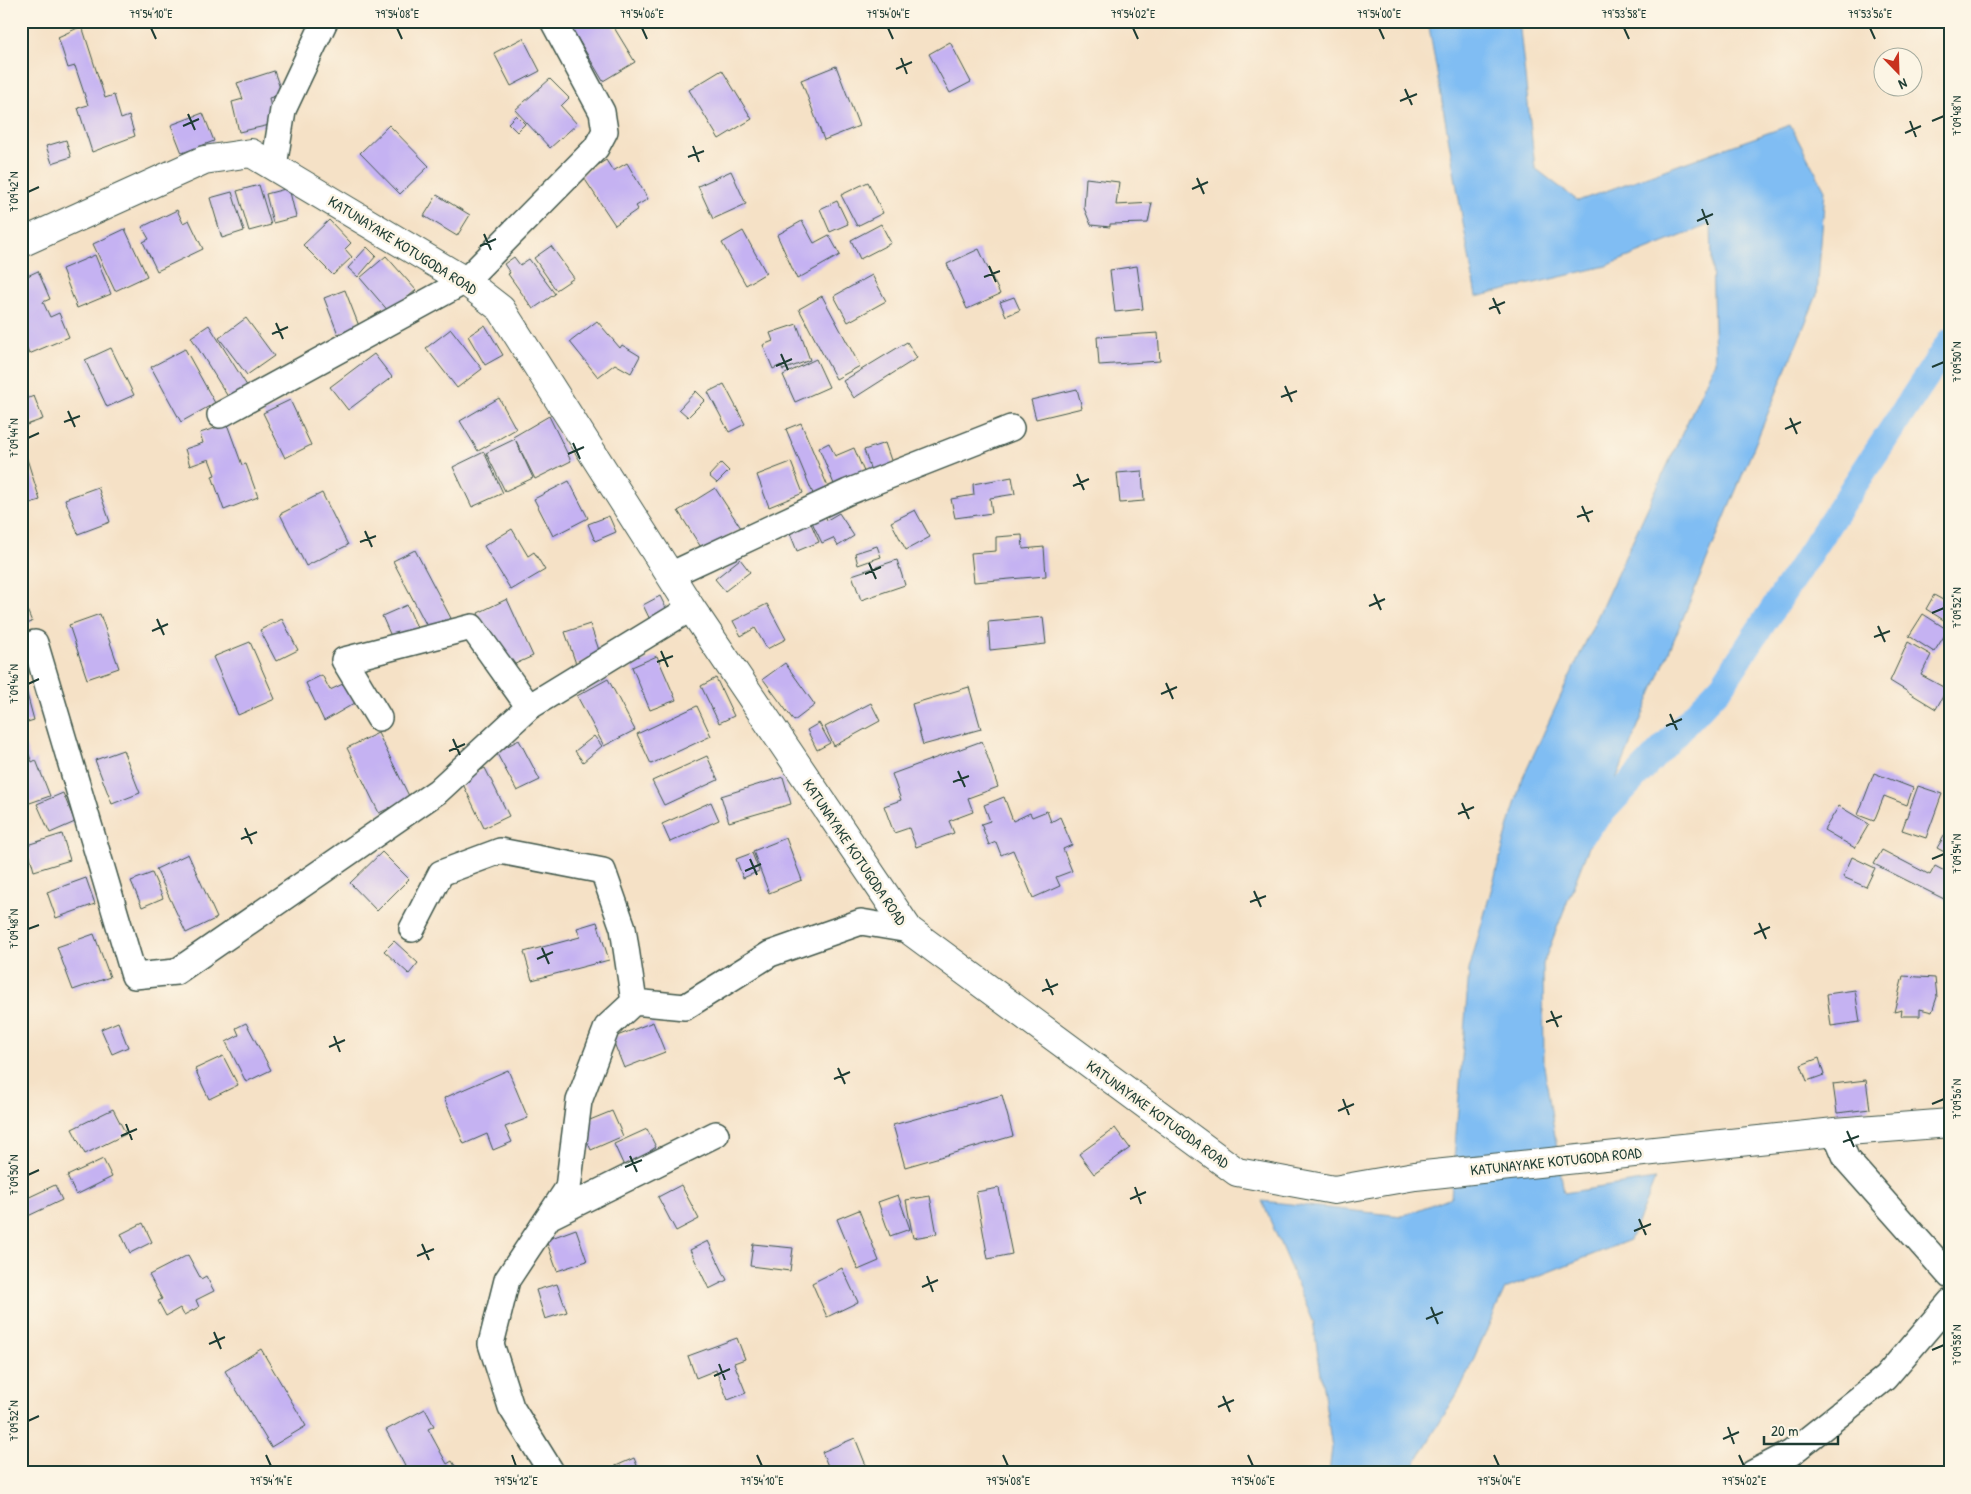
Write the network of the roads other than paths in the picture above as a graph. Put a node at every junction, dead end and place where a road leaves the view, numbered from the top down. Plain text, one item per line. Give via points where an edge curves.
1 (325, 21) edge
2 (553, 21) edge
3 (274, 166) junction
4 (21, 243) edge
5 (465, 281) junction
6 (220, 415) dead end
7 (1011, 428) dead end
8 (670, 575) junction
9 (691, 608) junction
10 (34, 643) dead end
11 (529, 707) junction
12 (379, 718) dead end
13 (412, 929) dead end
14 (908, 930) junction
15 (634, 1002) junction
16 (1950, 1123) edge
17 (1835, 1132) junction
18 (716, 1134) dead end
19 (549, 1217) junction
20 (1950, 1276) edge
21 (1950, 1302) edge
22 (552, 1473) edge
23 (1753, 1473) edge

1 - 3 street via 283,110
2 - 5 street via 602,112 605,131 596,148
3 - 4 main road, KATUNAYAKE KOTUGODA ROAD via 251,154 204,160
3 - 5 main road, KATUNAYAKE KOTUGODA ROAD
5 - 6 street
5 - 8 main road, KATUNAYAKE KOTUGODA ROAD via 501,310
7 - 8 street via 848,492
8 - 9 main road, KATUNAYAKE KOTUGODA ROAD
9 - 11 street
9 - 14 main road, KATUNAYAKE KOTUGODA ROAD
10 - 11 street via 134,976 176,972 438,791
11 - 12 street via 472,627 344,660
13 - 15 street via 442,873 500,851 603,871 623,928
14 - 15 street via 861,922 770,954 685,1007
14 - 17 main road, KATUNAYAKE KOTUGODA ROAD via 1237,1172 1334,1190 1415,1176
15 - 19 street via 607,1028 579,1101 568,1188
16 - 17 main road, KATUNAYAKE KOTUGODA ROAD
17 - 20 street via 1847,1160
18 - 19 street
19 - 22 street via 507,1280 491,1344 511,1407
21 - 23 street via 1885,1378 1791,1453

